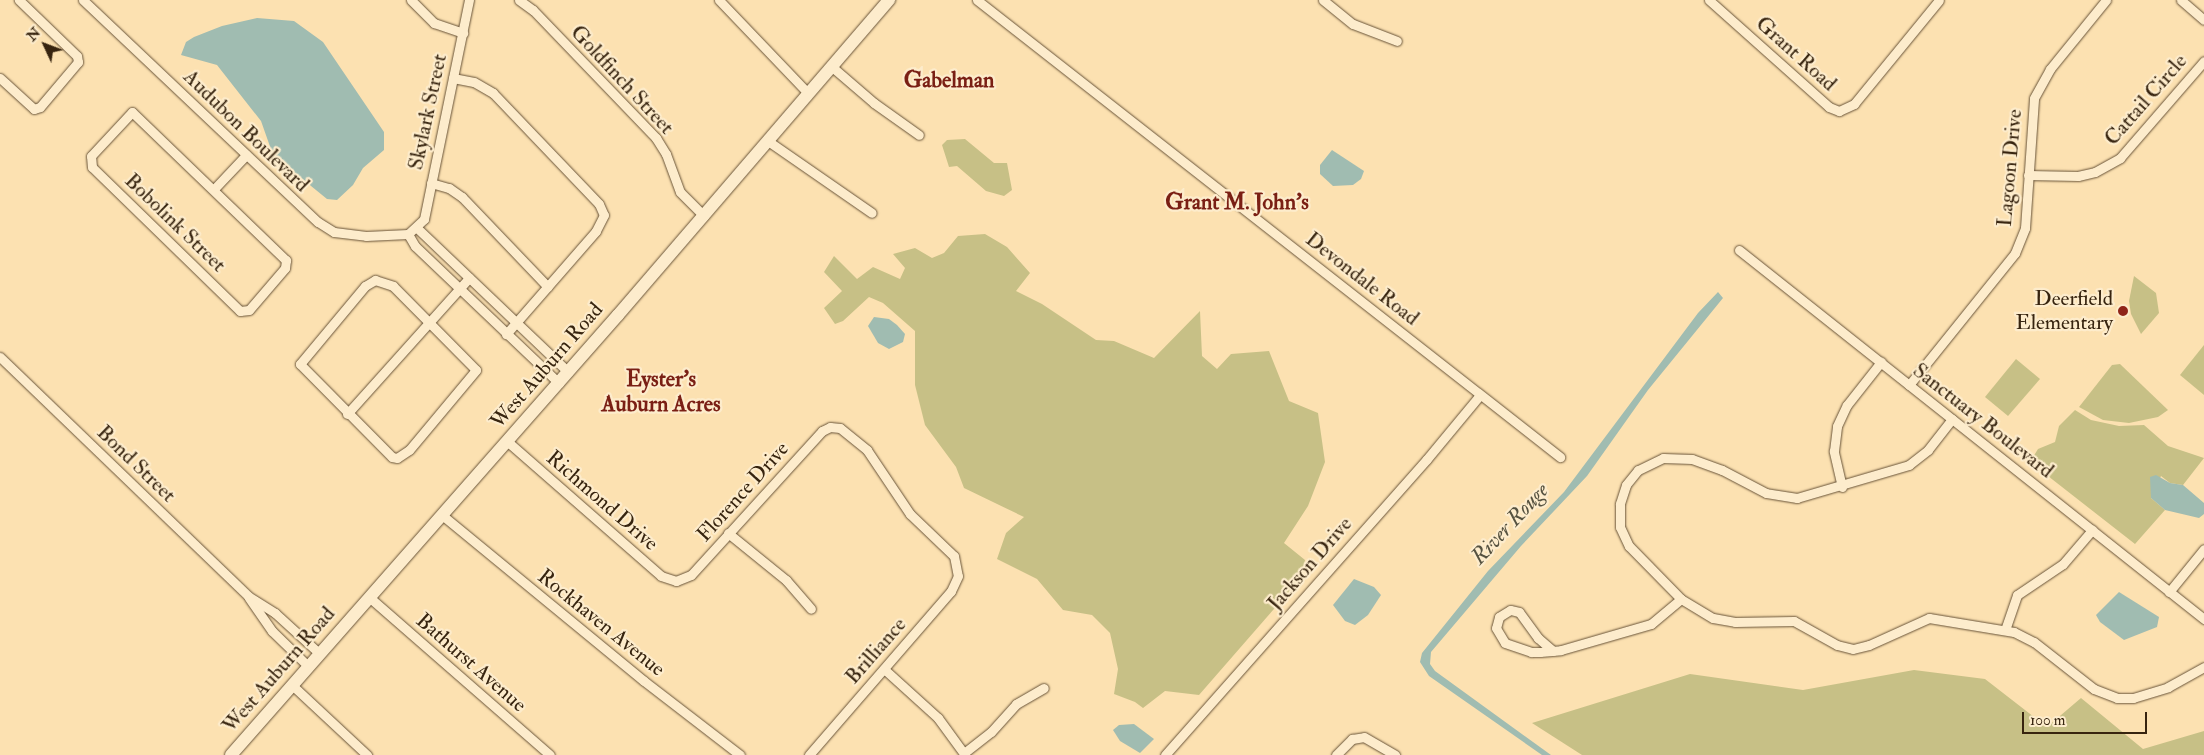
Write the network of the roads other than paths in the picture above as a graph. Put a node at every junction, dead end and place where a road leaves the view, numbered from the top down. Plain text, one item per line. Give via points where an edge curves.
1 (84, 0) edge
2 (411, 0) edge
3 (469, 0) edge
4 (519, 0) edge
5 (719, 0) edge
6 (889, 0) edge
7 (977, 0) edge
8 (1323, 0) edge
9 (1709, 0) edge
10 (1938, 0) edge
11 (2106, 0) edge
12 (2181, 0) edge
13 (24, 1) edge
14 (2204, 20) edge
15 (463, 33) junction
16 (1397, 41) dead end
17 (2204, 61) edge
18 (831, 66) junction
19 (0, 78) edge
20 (453, 78) junction
21 (808, 92) junction
22 (919, 135) dead end
23 (768, 140) junction
24 (246, 155) junction
25 (2028, 175) junction
26 (431, 183) junction
27 (214, 188) junction
28 (872, 213) dead end
29 (704, 216) junction
30 (417, 228) junction
31 (408, 234) junction
32 (1739, 250) dead end
33 (469, 278) junction
34 (548, 287) junction
35 (459, 288) junction
36 (428, 321) junction
37 (515, 323) junction
38 (506, 334) junction
39 (0, 357) edge
40 (1881, 362) junction
41 (568, 372) junction
42 (559, 383) junction
43 (1910, 385) junction
44 (1480, 395) junction
45 (347, 414) junction
46 (1952, 419) junction
47 (508, 442) junction
48 (1560, 456) dead end
49 (1842, 487) junction
50 (442, 515) junction
51 (2092, 530) junction
52 (728, 533) junction
53 (2204, 549) edge
54 (958, 566) joint
55 (676, 582) joint
56 (2169, 592) junction
57 (248, 596) junction
58 (369, 597) junction
59 (1681, 599) junction
60 (811, 609) dead end
61 (2204, 619) edge
62 (2004, 630) junction
63 (1553, 651) junction
64 (319, 653) junction
65 (308, 666) junction
66 (2204, 667) edge
67 (884, 670) junction
68 (292, 685) junction
69 (1044, 688) dead end
70 (964, 754) edge
71 (231, 755) edge
72 (367, 755) edge
73 (550, 755) edge
74 (740, 755) edge
75 (809, 755) edge
76 (1166, 755) edge
77 (1336, 755) edge
78 (1395, 755) edge

1 - 24 street, Audubon Boulevard
2 - 15 street via 434,23
3 - 15 street, Skylark Street
4 - 29 street, Goldfinch Street via 533,10 656,138 666,154 680,192
5 - 21 street
6 - 18 main road, West Auburn Road
7 - 44 street, Devondale Road
8 - 16 street via 1353,24
9 - 10 street, Grant Road via 1829,107 1839,110 1854,104
11 - 25 street, Lagoon Drive via 2055,62 2038,89 2032,108
12 - 14 street
13 - 19 street via 77,56 78,62 40,107 34,109
15 - 20 street, Skylark Street
17 - 25 street, Cattail Circle via 2120,158 2095,172 2078,176
18 - 21 main road, West Auburn Road
18 - 22 street via 874,103
20 - 26 street, Skylark Street
20 - 34 street via 474,82 493,93 602,209 604,215 599,227
21 - 23 main road, West Auburn Road
23 - 28 street
23 - 29 main road, West Auburn Road
24 - 27 street
24 - 31 street, Audubon Boulevard via 299,206 334,232 354,236
25 - 43 street, Lagoon Drive via 2025,228 2015,253
26 - 30 street, Skylark Street via 426,212
26 - 34 street via 449,188 462,197
27 - 27 street, Bobolink Street via 132,112 126,115 90,162 245,312 287,262
29 - 41 main road, West Auburn Road
30 - 31 street
30 - 33 street
31 - 35 street
32 - 40 street, Sanctuary Boulevard
33 - 35 street
33 - 37 street
34 - 37 street
35 - 36 street
35 - 38 street
36 - 45 street
36 - 45 street via 387,281 375,280 365,286 300,364 303,371
36 - 45 street via 473,364 474,376 409,450 397,458 392,457
37 - 38 street
37 - 41 street
38 - 42 street
39 - 57 street, Bond Street
40 - 43 street, Sanctuary Boulevard
40 - 49 street via 1847,405 1837,426 1834,451
41 - 42 main road, West Auburn Road
42 - 47 main road, West Auburn Road
43 - 46 street, Sanctuary Boulevard
44 - 48 street, Devondale Road
44 - 76 street, Jackson Drive
46 - 49 street via 1928,450 1910,465
46 - 51 street, Sanctuary Boulevard
47 - 50 main road, West Auburn Road
47 - 55 street, Richmond Drive via 661,576
49 - 59 street via 1811,496 1786,498 1766,493 1722,470 1692,459 1674,456 1646,465 1631,478 1622,493 1620,527 1629,546
50 - 58 main road, West Auburn Road
50 - 74 street, Rockhaven Avenue via 644,681
51 - 56 street, Sanctuary Boulevard
51 - 62 street via 2062,564 2017,595
52 - 54 street, Florence Drive via 819,433 836,427 845,430 875,458 910,514 950,552
52 - 55 street, Florence Drive via 691,575
52 - 60 street via 786,580
53 - 56 street
54 - 67 street, Brilliance via 958,576 951,592
56 - 61 street, Sanctuary Boulevard
57 - 64 street, Bond Street via 275,613
57 - 65 street, Bond Street via 272,631
58 - 64 main road, West Auburn Road
58 - 73 street, Bathurst Avenue
59 - 62 street via 1704,615 1723,620 1803,623 1837,645 1853,649 1929,618
59 - 63 street via 1651,624 1571,649
62 - 66 street via 2034,642 2094,690 2110,697 2143,696 2184,681
63 - 63 street via 1531,652 1505,643 1496,628 1499,617 1510,610 1519,612 1538,638
64 - 65 main road, West Auburn Road
65 - 68 main road, West Auburn Road
67 - 70 street via 938,718
67 - 75 street, Brilliance
68 - 71 main road, West Auburn Road
68 - 72 street
69 - 70 street via 1016,704 991,732
77 - 78 street via 1358,737 1373,739

